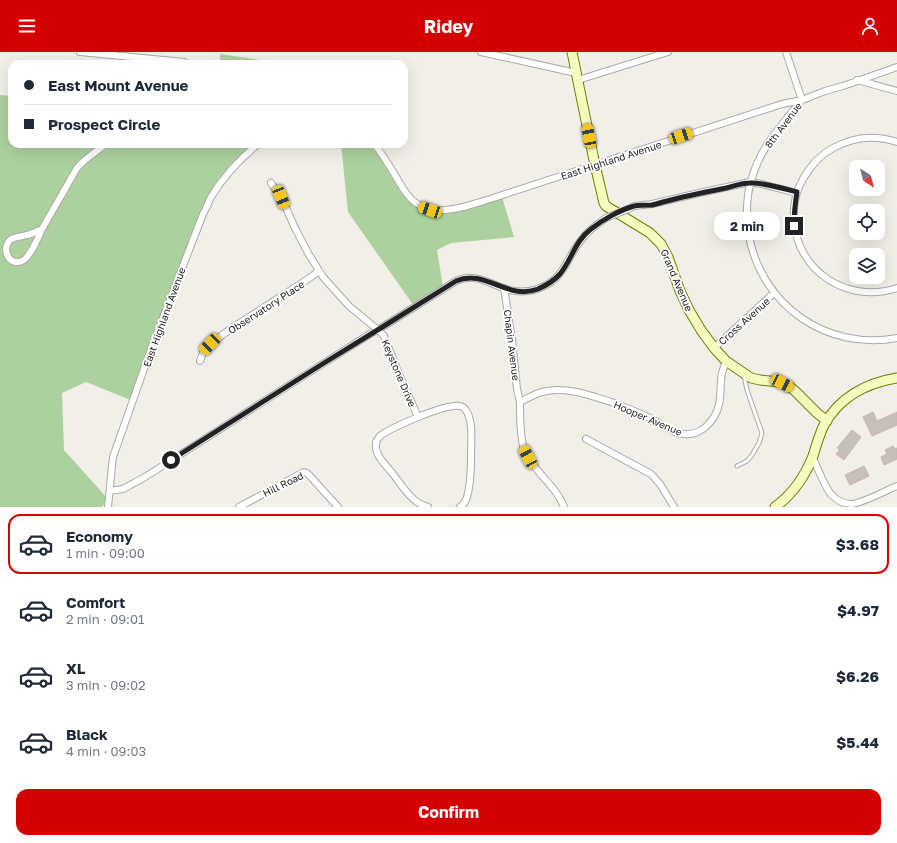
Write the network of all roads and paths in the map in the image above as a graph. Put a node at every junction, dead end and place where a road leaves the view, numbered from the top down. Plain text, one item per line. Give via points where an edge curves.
1 (80, 52) edge
2 (481, 52) edge
3 (572, 52) edge
4 (668, 52) edge
5 (786, 52) edge
6 (163, 60) edge
7 (897, 67) edge
8 (577, 77) junction
9 (857, 80) junction
10 (897, 91) edge
11 (802, 100) junction
12 (897, 142) edge
13 (100, 148) edge
14 (253, 148) edge
15 (378, 148) edge
16 (595, 165) junction
17 (750, 182) junction
18 (271, 183) dead end
19 (797, 192) junction
20 (42, 229) junction
21 (319, 271) junction
22 (504, 288) junction
23 (897, 288) edge
24 (774, 293) junction
25 (378, 330) junction
26 (897, 338) edge
27 (714, 348) junction
28 (200, 361) dead end
29 (726, 361) junction
30 (744, 374) junction
31 (897, 378) edge
32 (520, 402) junction
33 (418, 417) junction
34 (826, 421) junction
35 (586, 439) dead end
36 (812, 457) junction
37 (737, 466) dead end
38 (897, 486) edge
39 (110, 491) junction
40 (108, 507) edge
41 (239, 507) edge
42 (338, 507) edge
43 (428, 507) edge
44 (460, 507) edge
45 (564, 507) edge
46 (674, 507) edge
47 (776, 507) edge

1 - 6 street
2 - 8 street
3 - 8 street, Grand Avenue
4 - 8 street via 593,76
5 - 11 street
7 - 9 street, East Highland Avenue
8 - 16 street, Grand Avenue
9 - 10 street
9 - 11 street, East Highland Avenue
11 - 16 street, East Highland Avenue via 782,104
11 - 17 street, 8th Avenue via 770,139
12 - 19 street via 862,138 841,144 814,164
13 - 20 street via 76,168
14 - 39 street, East Highland Avenue via 219,184 203,214 120,436 112,466
15 - 16 street, East Highland Avenue via 404,190 414,201 430,210 460,208
16 - 27 street, Grand Avenue via 604,203 650,232 662,244 689,310
17 - 19 street
17 - 22 street, bridge via 634,206 606,218 583,237 552,282 531,291
17 - 24 street, 8th Avenue via 747,219 751,247 764,278
18 - 21 street, Keystone Drive via 281,197
19 - 23 street via 794,226 800,247 820,274 839,286 859,292 880,292
20 - 20 street via 11,239 6,251 12,262 25,259
21 - 25 street, Keystone Drive via 346,303
21 - 28 street, Observatory Place via 216,339 204,350
22 - 25 street via 474,277 461,279
22 - 32 street, Chapin Avenue
24 - 26 street, 8th Avenue via 798,315 825,331 858,340
24 - 27 street, Cross Avenue
25 - 33 street, Keystone Drive via 386,340
25 - 39 street via 145,477 123,489
27 - 29 street, Grand Avenue
29 - 30 street, Grand Avenue
29 - 32 street, Hooper Avenue via 717,411 708,425 691,434 674,432 633,410 568,390 542,392
30 - 34 street, Grand Avenue via 760,380 780,382 790,387
30 - 37 lane via 762,433 752,455
31 - 34 street via 878,382 856,392 843,401
32 - 45 street via 524,449 535,468 559,495
33 - 43 street, Keystone Drive via 379,437 376,441 376,450 411,497
33 - 44 street, Keystone Drive via 452,406 466,409 471,432 471,464 467,497
34 - 36 street
35 - 46 street via 651,474
36 - 38 street via 831,493 843,502 860,502
36 - 47 street via 796,487
39 - 40 street, East Highland Avenue
41 - 42 street, Hill Road via 304,472

